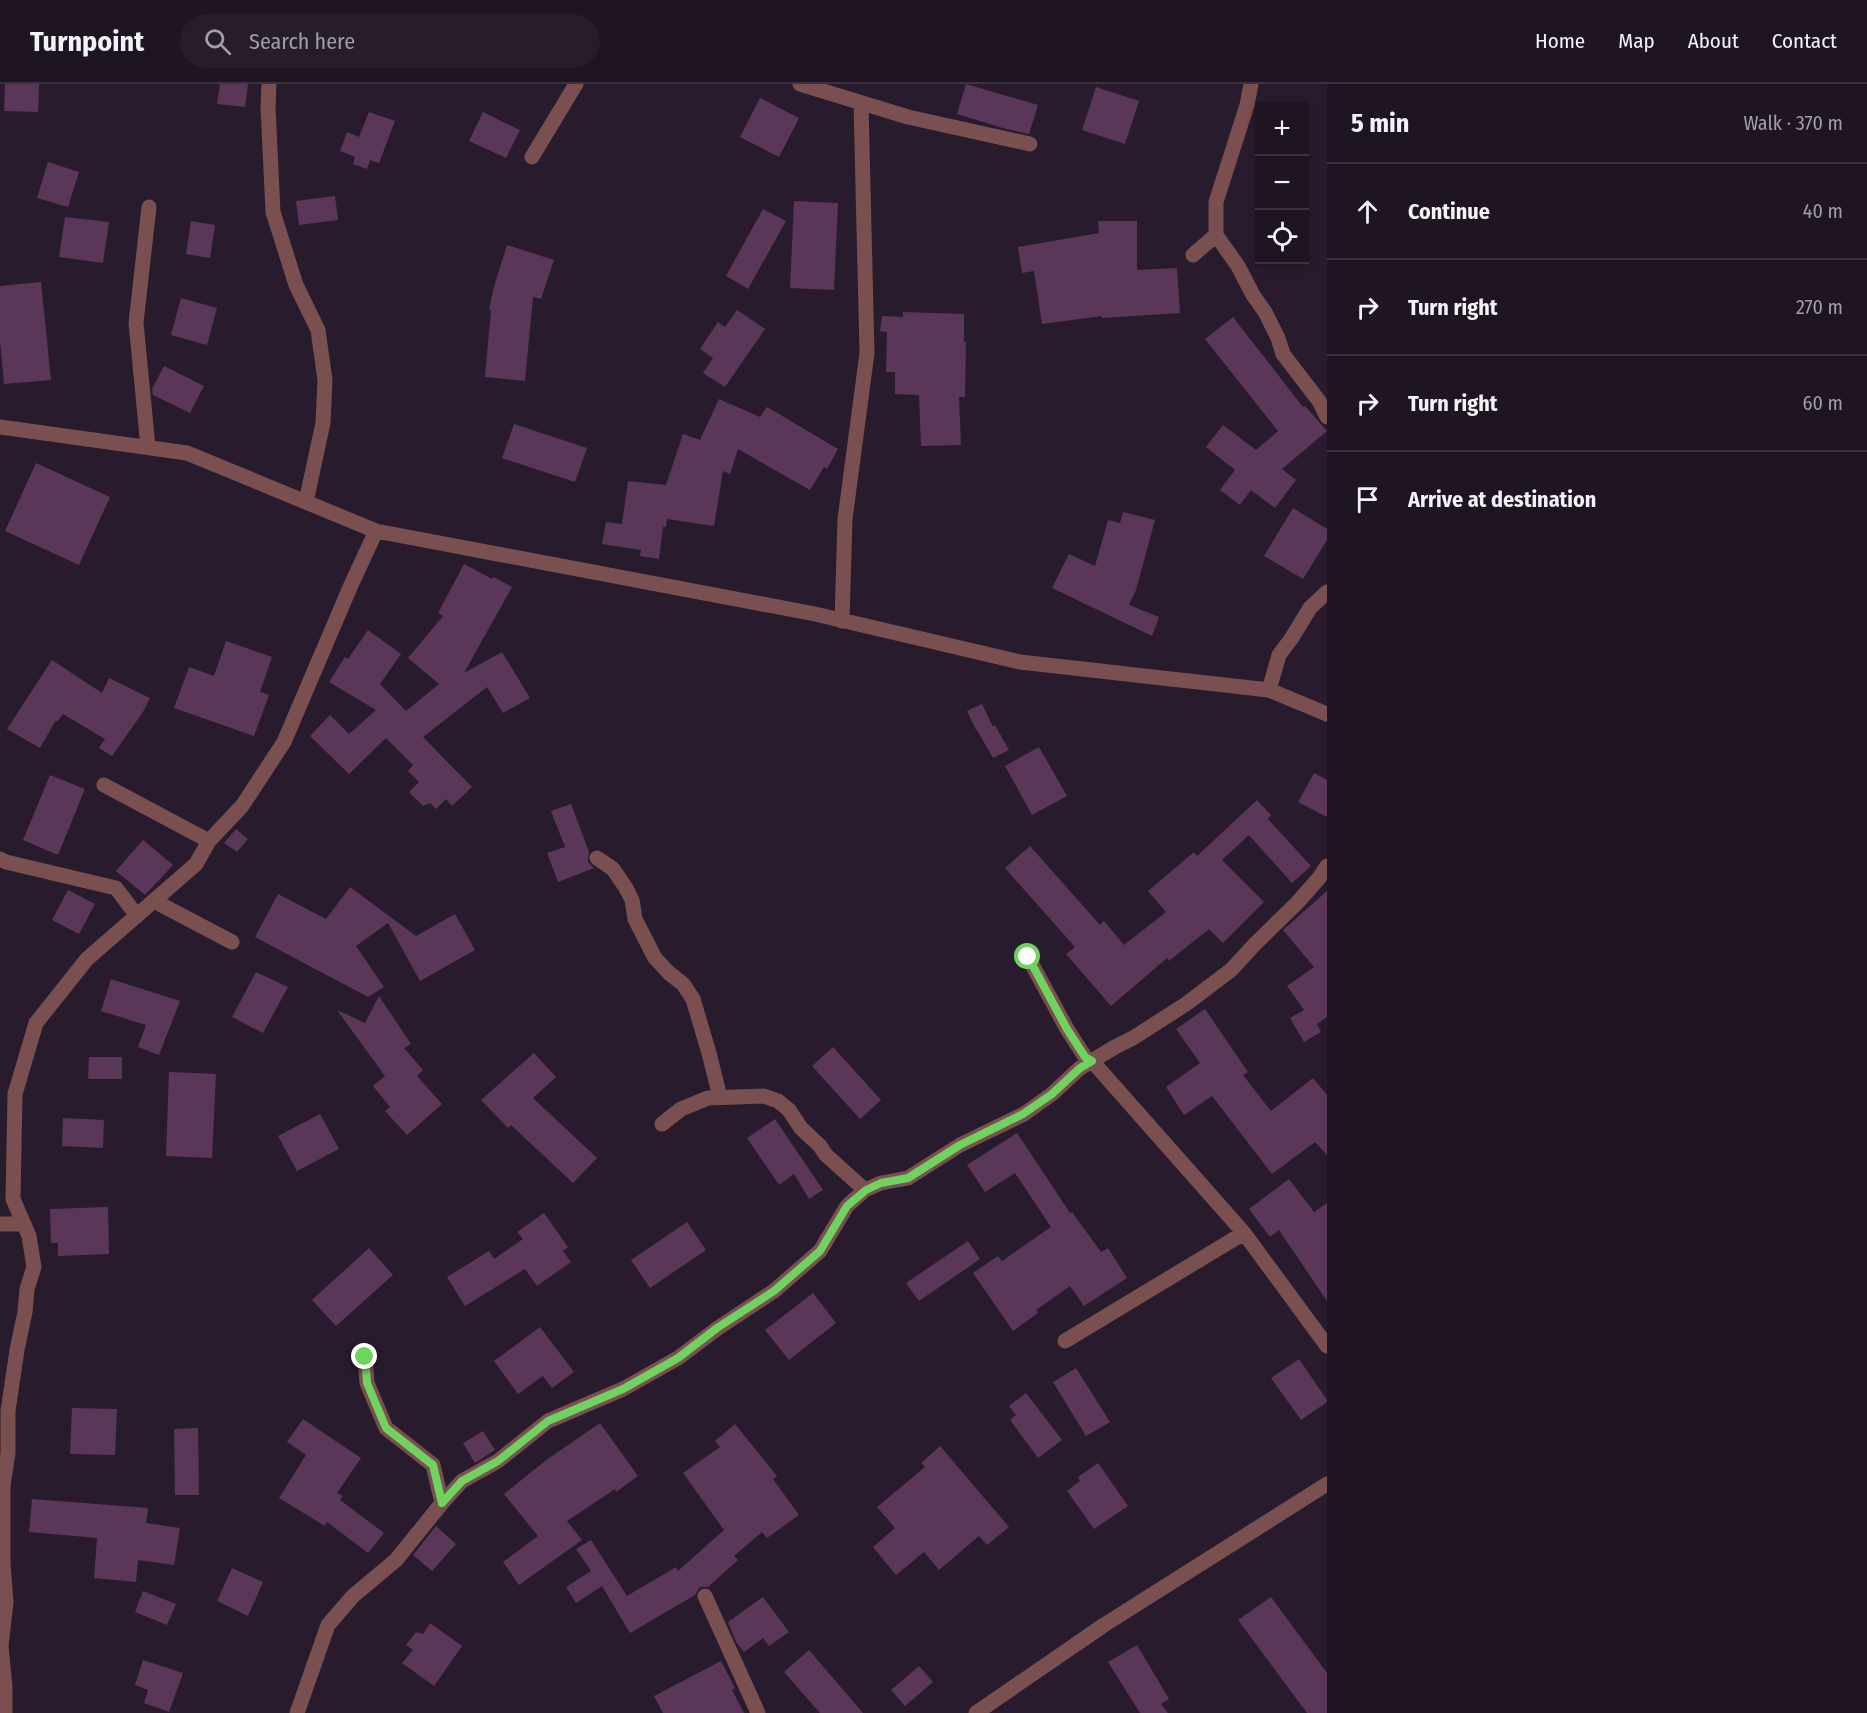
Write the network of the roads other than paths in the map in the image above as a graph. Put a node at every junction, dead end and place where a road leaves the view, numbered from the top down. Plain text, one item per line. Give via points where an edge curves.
1 (269, 84) edge
2 (576, 84) edge
3 (800, 84) edge
4 (1251, 84) edge
5 (861, 103) junction
6 (1030, 144) dead end
7 (532, 157) dead end
8 (149, 207) dead end
9 (1216, 235) junction
10 (1193, 255) dead end
11 (1327, 417) edge
12 (0, 427) edge
13 (148, 447) junction
14 (306, 502) junction
15 (376, 531) junction
16 (1327, 592) edge
17 (842, 621) junction
18 (1269, 690) junction
19 (1327, 714) edge
20 (104, 785) dead end
21 (208, 841) junction
22 (597, 858) dead end
23 (0, 859) edge
24 (1327, 866) edge
25 (154, 901) junction
26 (137, 916) junction
27 (232, 942) dead end
28 (1028, 957) dead end
29 (1092, 1061) junction
30 (720, 1097) junction
31 (662, 1124) dead end
32 (866, 1190) junction
33 (0, 1224) edge
34 (24, 1224) junction
35 (1244, 1233) junction
36 (1065, 1341) dead end
37 (1327, 1346) edge
38 (365, 1357) dead end
39 (1327, 1484) edge
40 (442, 1503) junction
41 (705, 1596) dead end
42 (4, 1713) edge
43 (297, 1713) edge
44 (758, 1713) edge
45 (976, 1713) edge

1 - 14 street via 273,212 296,285 318,330 325,380 323,423
2 - 7 street
3 - 5 street
4 - 9 street via 1216,202
5 - 6 street
5 - 17 street via 867,353 845,519
8 - 13 street via 136,323
9 - 10 street
9 - 11 street via 1265,312 1282,354
12 - 13 street
13 - 14 street via 187,453
14 - 15 street
15 - 17 street
15 - 21 street via 284,742 242,806
16 - 18 street via 1310,608 1279,655
17 - 18 street via 1020,662
18 - 19 street
20 - 21 street
21 - 25 street via 196,864
22 - 30 street via 613,869 626,888 635,919 655,958 693,999
23 - 26 street via 116,888
24 - 29 street via 1298,902 1231,970 1186,1004
25 - 26 street
25 - 27 street
26 - 34 street via 87,959 36,1023 15,1094 13,1199
28 - 29 street via 1067,1029 1085,1057
29 - 32 street via 1023,1114 960,1145 908,1178
29 - 35 street
30 - 31 street via 691,1104
30 - 32 street via 764,1096 778,1101 826,1155
32 - 40 street via 847,1206 820,1251 774,1291 678,1358 623,1389 548,1421 498,1461 462,1481
33 - 34 street
34 - 42 street via 34,1267 8,1411 3,1486
35 - 36 street
35 - 37 street
38 - 40 street via 367,1383 386,1428 433,1465
39 - 45 street via 1104,1625
40 - 43 street via 396,1560 353,1596 328,1625
41 - 44 street

